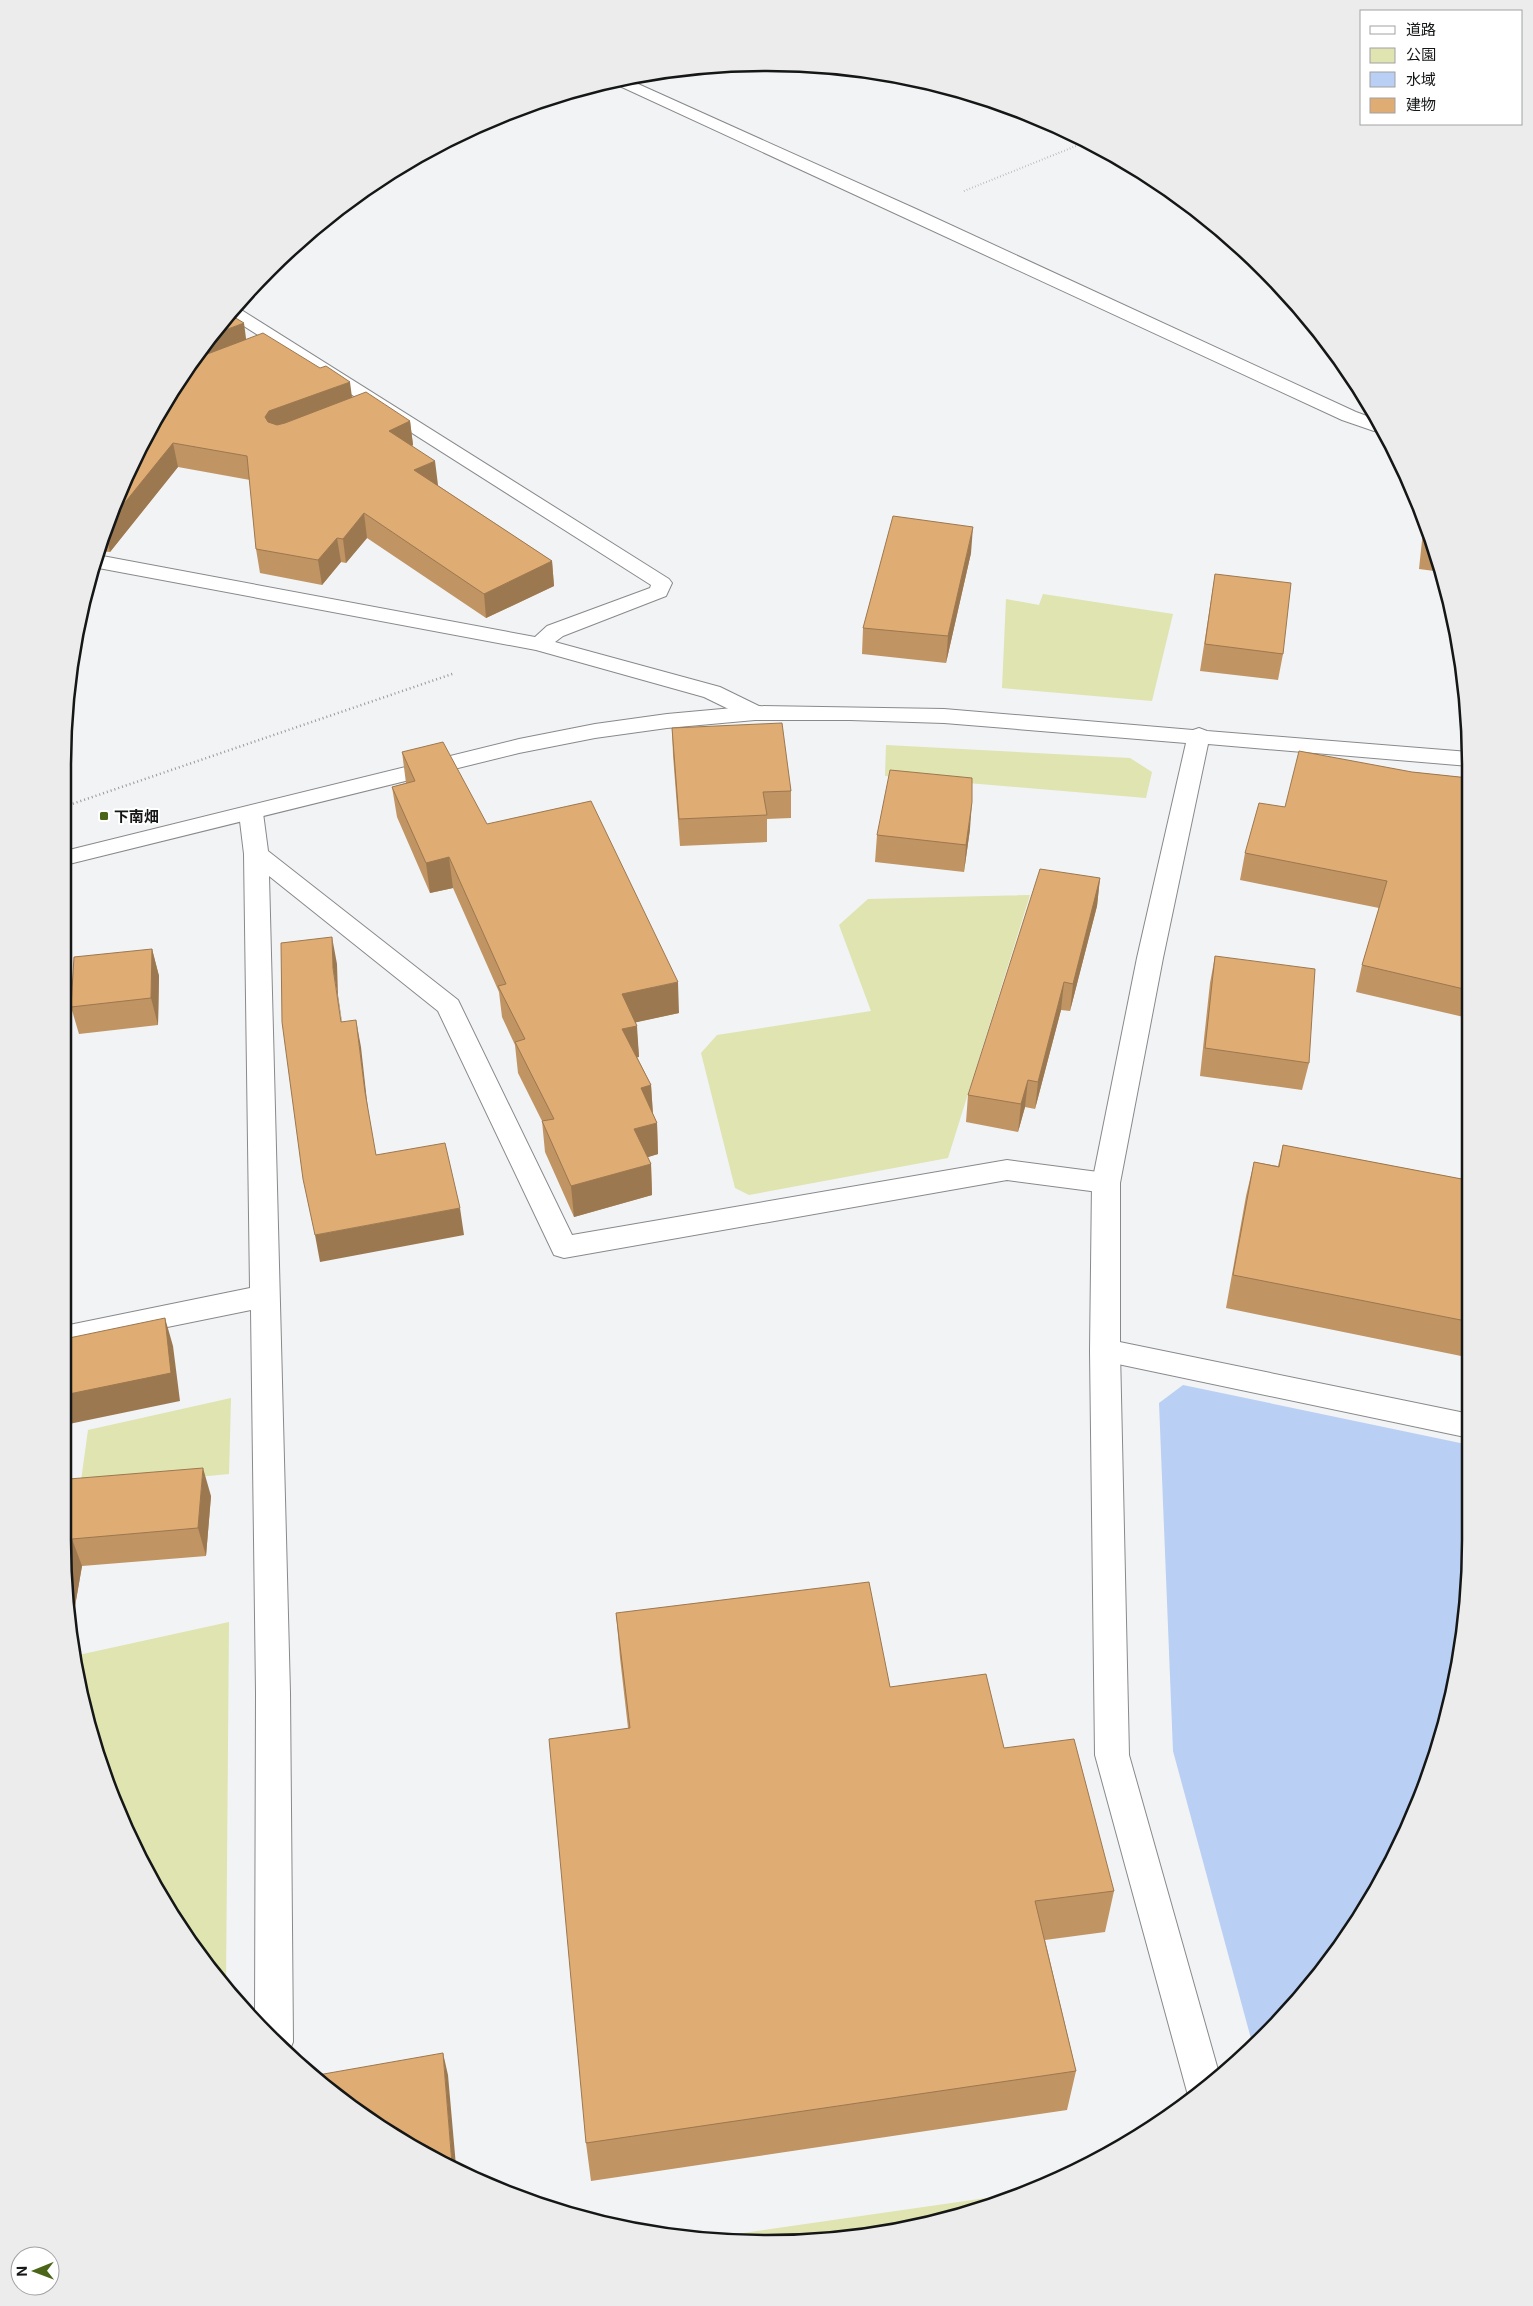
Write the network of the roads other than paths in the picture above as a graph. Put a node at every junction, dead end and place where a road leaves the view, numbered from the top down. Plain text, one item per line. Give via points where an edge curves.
1 (628, 86) edge
2 (238, 316) edge
3 (1372, 425) edge
4 (102, 562) edge
5 (539, 644) junction
6 (755, 713) junction
7 (1199, 736) junction
8 (1462, 758) edge
9 (251, 813) junction
10 (256, 854) junction
11 (71, 857) edge
12 (1106, 1183) junction
13 (264, 1296) junction
14 (71, 1336) edge
15 (1105, 1351) junction
16 (1462, 1424) edge
17 (274, 2030) edge
18 (1202, 2081) edge

1 - 3 street
2 - 5 street via 272,346 662,583 659,592 555,631
4 - 5 street
5 - 6 street via 712,692
6 - 7 street via 944,716
6 - 9 street via 667,720 519,746
7 - 8 street
7 - 12 street via 1148,968
9 - 10 street
9 - 11 street
10 - 12 street via 449,1006 564,1247 1007,1170
10 - 13 street
12 - 15 street
13 - 14 street
13 - 17 street via 274,1693
15 - 16 street
15 - 18 street via 1112,1755

